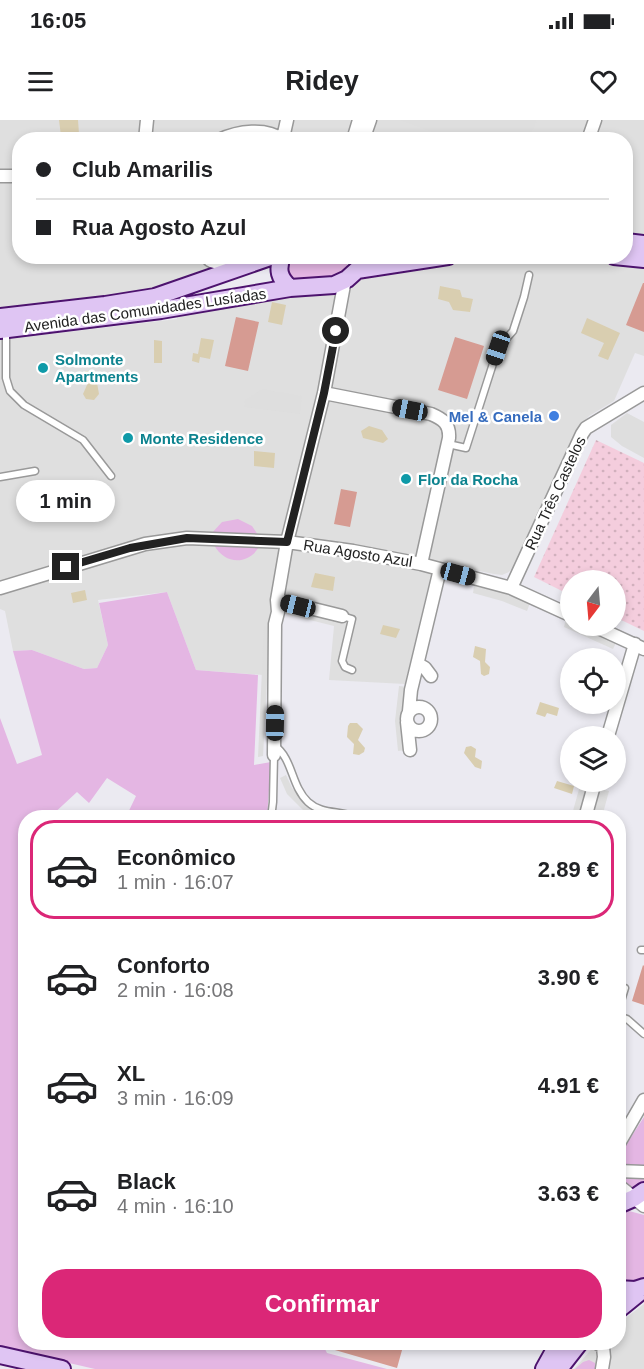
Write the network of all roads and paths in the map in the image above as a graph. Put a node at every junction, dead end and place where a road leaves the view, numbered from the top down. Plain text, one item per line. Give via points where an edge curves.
1 (242, 132) edge
2 (257, 132) edge
3 (250, 264) edge
4 (279, 264) edge
5 (386, 264) edge
6 (352, 269) edge
7 (529, 275) dead end
8 (316, 286) junction
9 (290, 288) junction
10 (339, 310) junction
11 (2, 325) edge
12 (324, 393) junction
13 (644, 393) edge
14 (447, 444) junction
15 (35, 471) dead end
16 (111, 476) dead end
17 (0, 477) edge
18 (287, 542) junction
19 (421, 564) junction
20 (439, 573) junction
21 (0, 588) edge
22 (511, 588) junction
23 (277, 600) junction
24 (560, 610) edge
25 (342, 616) joint
26 (616, 636) edge
27 (639, 646) edge
28 (417, 664) junction
29 (352, 670) dead end
30 (431, 676) dead end
31 (408, 716) junction
32 (611, 726) edge
33 (410, 750) dead end
34 (274, 751) junction
35 (592, 792) edge
36 (272, 810) edge
37 (324, 810) edge
38 (587, 810) edge
39 (626, 1019) edge
40 (644, 1035) edge
41 (644, 1100) edge
42 (626, 1131) edge
43 (626, 1172) edge
44 (644, 1172) edge
45 (626, 1190) edge
46 (642, 1200) edge
47 (626, 1203) edge
48 (644, 1288) edge
49 (626, 1289) edge
50 (626, 1303) edge
51 (555, 1350) edge
52 (574, 1350) edge
53 (603, 1350) edge
54 (0, 1355) edge
55 (62, 1369) edge
56 (544, 1369) edge
57 (560, 1369) edge
58 (602, 1369) edge

1 - 2 street
3 - 11 main road, Avenida das Comunidades Lusíadas via 155,297
4 - 9 main road, Avenida das Comunidades Lusíadas via 282,281
5 - 6 main road, Avenida das Comunidades Lusíadas
6 - 8 main road, Avenida das Comunidades Lusíadas via 334,285
6 - 10 street
7 - 14 lane via 513,331 498,348 466,448
8 - 9 main road, Avenida das Comunidades Lusíadas
8 - 10 street via 334,296
9 - 11 main road, Avenida das Comunidades Lusíadas via 150,312
10 - 12 street
11 - 16 lane via 10,392 24,405 83,440
12 - 14 street via 438,417 448,426
12 - 18 street
13 - 22 street, Rua Três Castelos via 613,417 586,428
14 - 19 street
15 - 17 lane
18 - 19 street, Rua Agosto Azul
18 - 21 street, Rua Agosto Azul via 187,538 153,543
18 - 23 street
19 - 20 street, Rua Agosto Azul
20 - 22 street, Rua Agosto Azul
20 - 28 street
22 - 24 street, Rua Agosto Azul
23 - 25 street
23 - 34 street
25 - 29 lane via 352,619 342,661
26 - 27 street
27 - 32 street
28 - 30 street
28 - 31 street
31 - 31 street via 418,706 429,711 425,736 411,728
31 - 33 street
34 - 36 lane
34 - 37 lane via 284,753 297,789 309,803
35 - 38 street
39 - 40 lane
41 - 42 street
43 - 44 street
45 - 46 street
46 - 47 main road
48 - 49 main road
48 - 50 main road
51 - 56 main road
52 - 57 main road
53 - 58 street
54 - 55 main road

